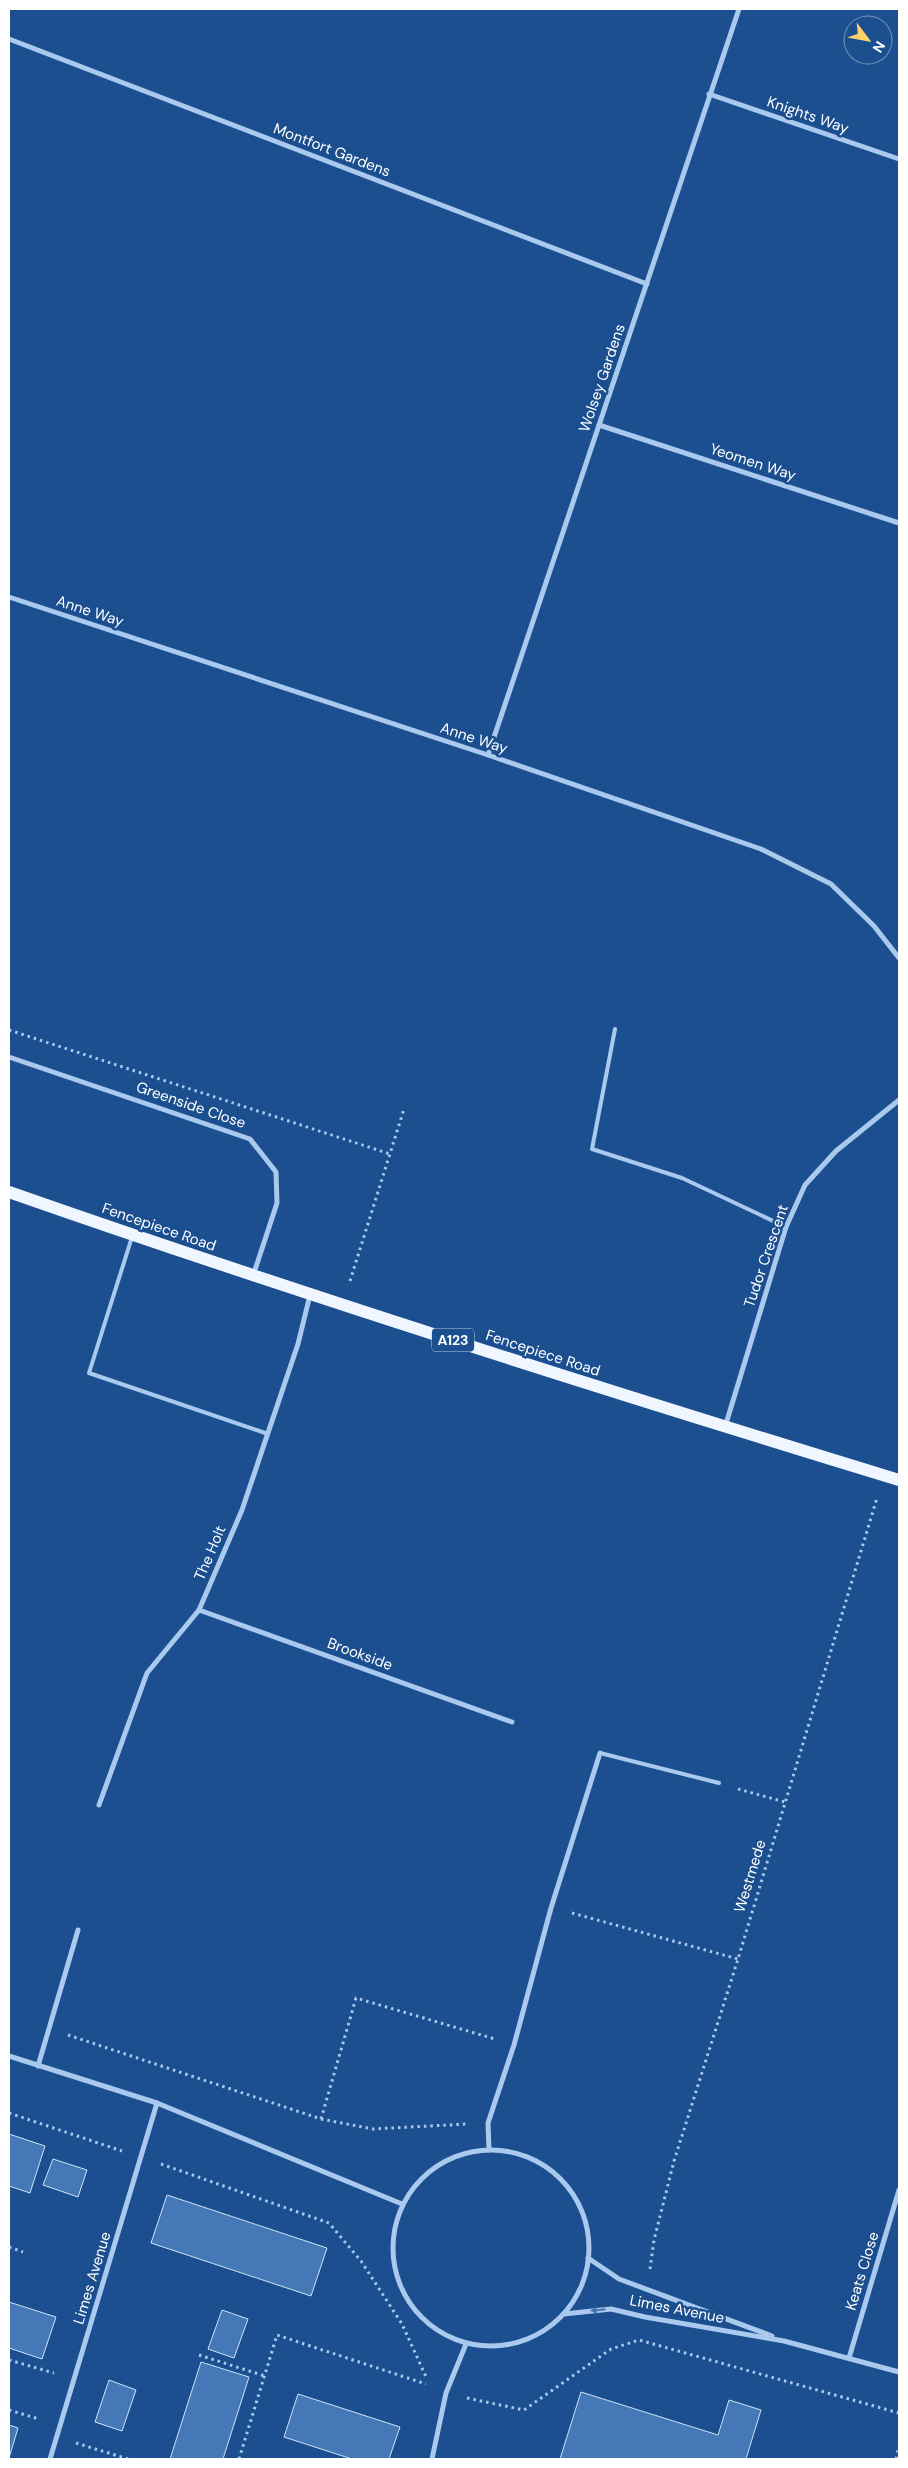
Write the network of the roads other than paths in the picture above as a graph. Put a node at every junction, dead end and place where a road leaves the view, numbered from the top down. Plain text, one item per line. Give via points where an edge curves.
1 (739, 9) edge
2 (9, 39) edge
3 (709, 94) junction
4 (899, 158) edge
5 (647, 284) junction
6 (599, 425) junction
7 (899, 523) edge
8 (9, 597) edge
9 (488, 755) junction
10 (899, 958) edge
11 (615, 1029) dead end
12 (9, 1058) edge
13 (899, 1100) edge
14 (9, 1192) edge
15 (786, 1228) junction
16 (132, 1235) junction
17 (253, 1277) junction
18 (310, 1294) junction
19 (725, 1428) junction
20 (268, 1434) junction
21 (899, 1480) edge
22 (199, 1610) junction
23 (512, 1722) dead end
24 (600, 1753) joint
25 (719, 1784) road end
26 (99, 1805) dead end
27 (78, 1930) dead end
28 (9, 2056) edge
29 (38, 2066) junction
30 (157, 2103) junction
31 (489, 2150) junction
32 (899, 2190) edge
33 (402, 2204) junction
34 (588, 2258) junction
35 (564, 2314) junction
36 (784, 2341) junction
37 (466, 2344) junction
38 (849, 2358) junction
39 (899, 2372) edge
40 (50, 2459) edge
41 (432, 2459) edge

1 - 3 street, Wolsey Gardens
2 - 5 street, Montfort Gardens
3 - 4 street, Knights Way
3 - 5 street, Wolsey Gardens
5 - 6 street, Wolsey Gardens
6 - 7 street, Yeomen Way
6 - 9 street, Wolsey Gardens
8 - 9 street, Anne Way
9 - 10 street, Anne Way via 761,849 831,884 874,926
11 - 15 lane via 592,1149 682,1178
12 - 17 street, Greenside Close via 250,1139 276,1172 277,1203
13 - 15 street, Tudor Crescent via 836,1151 805,1186
14 - 16 main road, Fencepiece Road / A123
15 - 19 street, Tudor Crescent
16 - 17 main road, Fencepiece Road / A123
16 - 20 lane via 89,1373
17 - 18 main road, Fencepiece Road / A123
18 - 19 main road, Fencepiece Road / A123
18 - 20 street, The Holt via 298,1344
19 - 21 main road, Fencepiece Road / A123
20 - 22 street, The Holt via 242,1510
22 - 23 street, Brookside
22 - 26 street, The Holt via 147,1673
24 - 25 lane
24 - 31 street via 488,2123
27 - 29 street
28 - 29 street
29 - 30 street
30 - 33 street
30 - 40 street, Limes Avenue
31 - 33 street via 463,2154 438,2165 418,2182
31 - 34 street via 516,2153 542,2164 564,2182 579,2205 587,2230
32 - 38 street, Keats Close
33 - 37 street via 394,2232 393,2261 401,2289 424,2320 439,2332
34 - 35 street via 582,2285
34 - 36 street, Limes Avenue via 619,2278 652,2292
36 -> 35 street, Limes Avenue via 611,2309
35 - 37 street via 544,2331 519,2343 493,2347
36 - 38 street, Limes Avenue
37 - 41 street via 446,2393
38 - 39 street, Limes Avenue

